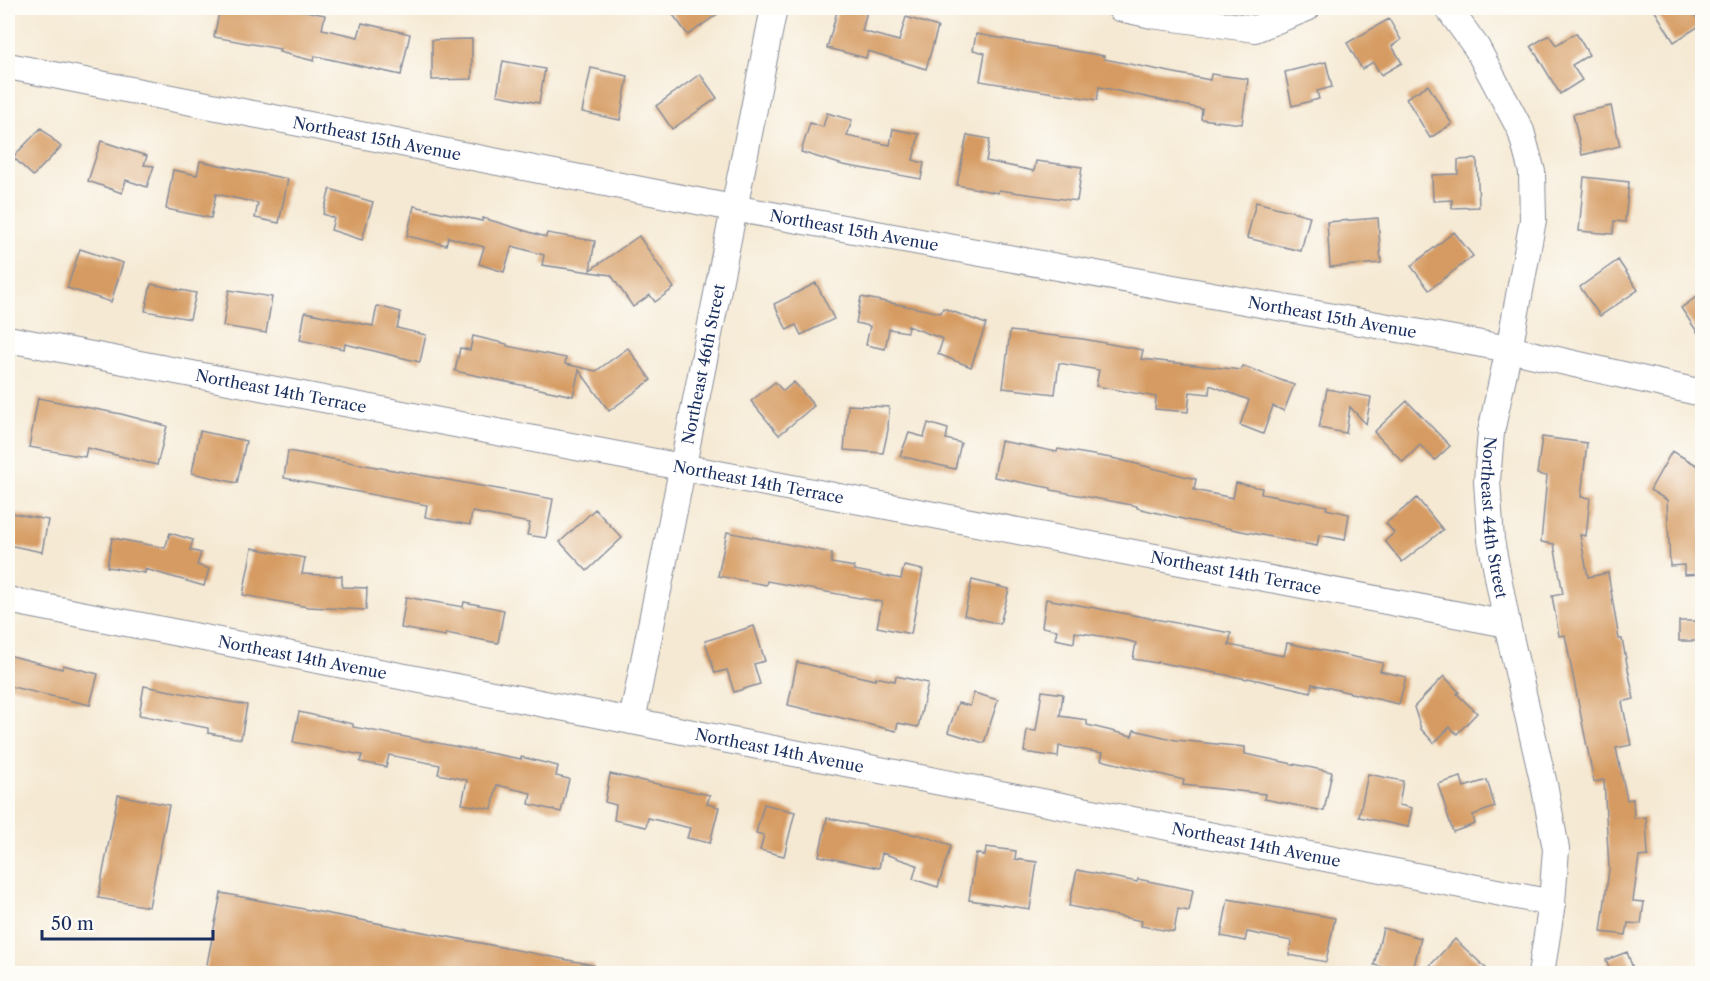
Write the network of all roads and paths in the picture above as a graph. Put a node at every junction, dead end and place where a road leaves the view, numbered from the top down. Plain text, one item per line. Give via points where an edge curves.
1 (774, 8) edge
2 (1120, 8) edge
3 (1307, 8) edge
4 (1448, 8) edge
5 (8, 66) edge
6 (733, 208) junction
7 (8, 339) edge
8 (1509, 349) junction
9 (1702, 393) edge
10 (683, 469) junction
11 (8, 600) edge
12 (1507, 624) junction
13 (632, 720) junction
14 (1552, 903) junction
15 (1541, 974) edge

1 - 6 street, Northeast 46th Street
2 - 3 street via 1255,29
4 - 8 street, Northeast 44th Street via 1477,48 1521,131 1532,172 1533,220
5 - 6 street, Northeast 15th Avenue
6 - 8 street, Northeast 15th Avenue
6 - 10 street, Northeast 46th Street
7 - 10 street, Northeast 14th Terrace
8 - 9 street, Northeast 15th Avenue
8 - 12 street, Northeast 44th Street via 1491,432 1487,481 1491,540
10 - 12 street, Northeast 14th Terrace
10 - 13 street, Northeast 46th Street
11 - 13 street, Northeast 14th Avenue
12 - 14 street, Northeast 44th Street via 1556,849
13 - 14 street, Northeast 14th Avenue
14 - 15 street, Northeast 44th Street

